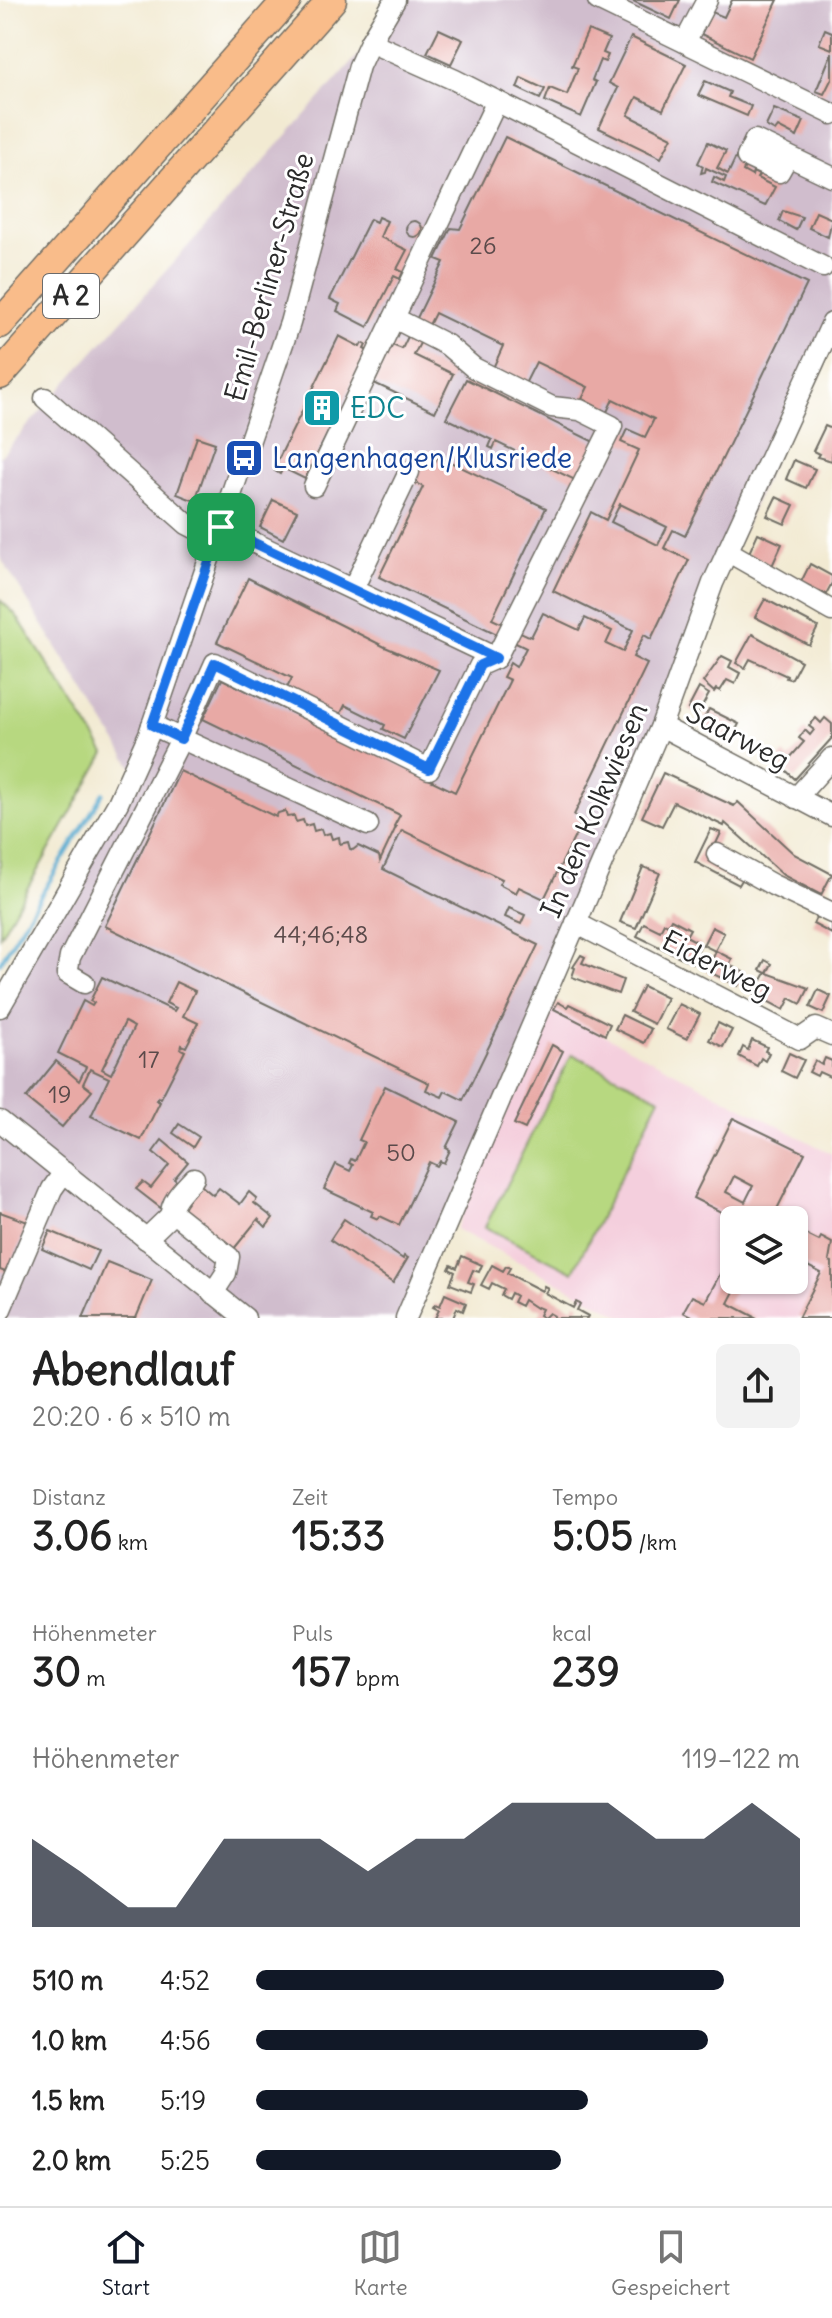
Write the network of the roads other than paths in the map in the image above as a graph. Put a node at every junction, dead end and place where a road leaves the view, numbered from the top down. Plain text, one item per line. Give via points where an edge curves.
1 (277, 0) edge
2 (287, 0) edge
3 (332, 0) edge
4 (351, 0) edge
5 (395, 0) edge
6 (598, 0) edge
7 (707, 0) edge
8 (251, 41) junction
9 (370, 42) junction
10 (685, 42) junction
11 (277, 63) junction
12 (497, 101) junction
13 (832, 114) edge
14 (788, 156) dead end
15 (832, 177) edge
16 (823, 267) dead end
17 (394, 318) junction
18 (0, 324) edge
19 (832, 324) edge
20 (0, 375) edge
21 (45, 398) dead end
22 (409, 472) dead end
23 (314, 486) dead end
24 (219, 533) junction
25 (727, 551) junction
26 (353, 589) junction
27 (832, 611) edge
28 (496, 658) junction
29 (152, 725) junction
30 (661, 726) junction
31 (181, 739) junction
32 (832, 758) edge
33 (796, 798) junction
34 (832, 816) edge
35 (368, 825) dead end
36 (717, 854) dead end
37 (829, 905) edge
38 (576, 923) junction
39 (84, 983) dead end
40 (0, 1007) edge
41 (832, 1035) edge
42 (0, 1121) edge
43 (64, 1172) junction
44 (194, 1178) dead end
45 (171, 1215) junction
46 (146, 1239) junction
47 (213, 1293) junction
48 (0, 1311) edge
49 (245, 1318) edge
50 (406, 1318) edge

1 - 8 highway
2 - 8 highway, A 2
3 - 11 highway, A 2
4 - 11 highway
5 - 9 street, Emil-Berliner-Straße
6 - 10 street
7 - 10 street
8 - 18 highway, A 2
9 - 12 street
9 - 24 street, Emil-Berliner-Straße via 350,93 290,323
10 - 13 street
11 - 20 highway, A 2
12 - 16 street
12 - 17 street
14 - 15 street
17 - 23 street
17 - 28 street via 447,345 474,368 552,407 580,410 612,426
19 - 25 street, In den Kolkwiesen
21 - 24 street via 187,524
22 - 26 street
24 - 26 street
24 - 29 street, Emil-Berliner-Straße
25 - 27 street
25 - 30 street, In den Kolkwiesen
26 - 28 street
28 - 31 street via 480,665 429,769 215,663
29 - 31 street
29 - 40 street, Emil-Berliner-Straße via 118,803
30 - 33 street, Saarweg
30 - 38 street, In den Kolkwiesen
31 - 35 street
31 - 39 street via 70,957 67,973
32 - 33 street
33 - 34 street, Saarweg
36 - 37 street via 773,885
38 - 41 street, Eiderweg via 800,1039 816,1028
38 - 50 street, In den Kolkwiesen
42 - 43 street
43 - 46 street
43 - 48 street
44 - 45 street via 174,1202
45 - 46 street
45 - 47 street via 229,1257
46 - 47 street
47 - 49 street

